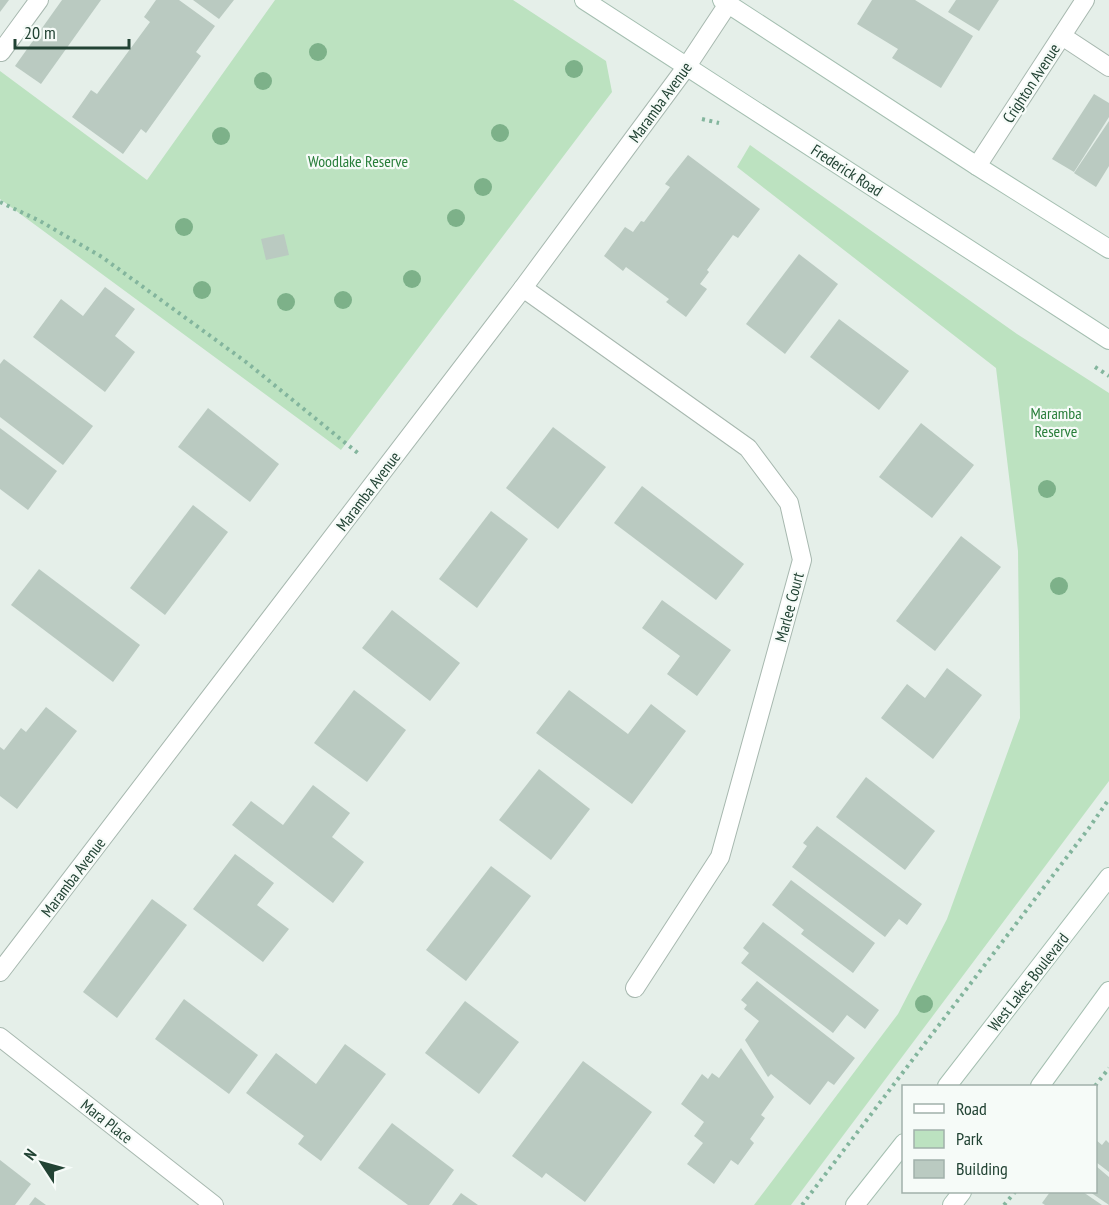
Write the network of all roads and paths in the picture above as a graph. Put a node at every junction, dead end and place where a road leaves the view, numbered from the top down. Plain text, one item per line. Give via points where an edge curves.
1 (39, 0) edge
2 (584, 0) edge
3 (1085, 0) edge
4 (725, 2) edge
5 (1062, 36) junction
6 (1, 52) edge
7 (687, 66) junction
8 (1109, 66) edge
9 (977, 166) junction
10 (0, 202) edge
11 (1109, 249) edge
12 (523, 288) junction
13 (1109, 340) edge
14 (382, 472) junction
15 (1109, 799) edge
16 (1109, 877) edge
17 (0, 972) edge
18 (635, 988) dead end
19 (1109, 992) edge
20 (0, 1037) edge
21 (1109, 1068) edge
22 (948, 1085) edge
23 (1041, 1085) edge
24 (1096, 1085) edge
25 (902, 1144) edge
26 (1013, 1193) edge
27 (214, 1205) edge
28 (802, 1205) edge
29 (855, 1205) edge
30 (1004, 1205) edge

1 - 6 street
2 - 7 street, Frederick Road
3 - 5 street, Crighton Avenue
4 - 7 street, Maramba Avenue
4 - 9 street
5 - 8 street
5 - 9 street, Crighton Avenue
7 - 12 street, Maramba Avenue
7 - 13 street, Frederick Road
9 - 11 street
10 - 14 path via 102,257 246,362
12 - 14 street, Maramba Avenue
12 - 18 street, Marlee Court via 748,448 789,503 802,560 720,856
14 - 17 street, Maramba Avenue
15 - 28 path
16 - 22 street, West Lakes Boulevard
19 - 23 street
20 - 27 street, Mara Place
21 - 24 path
25 - 29 street
26 - 30 path

